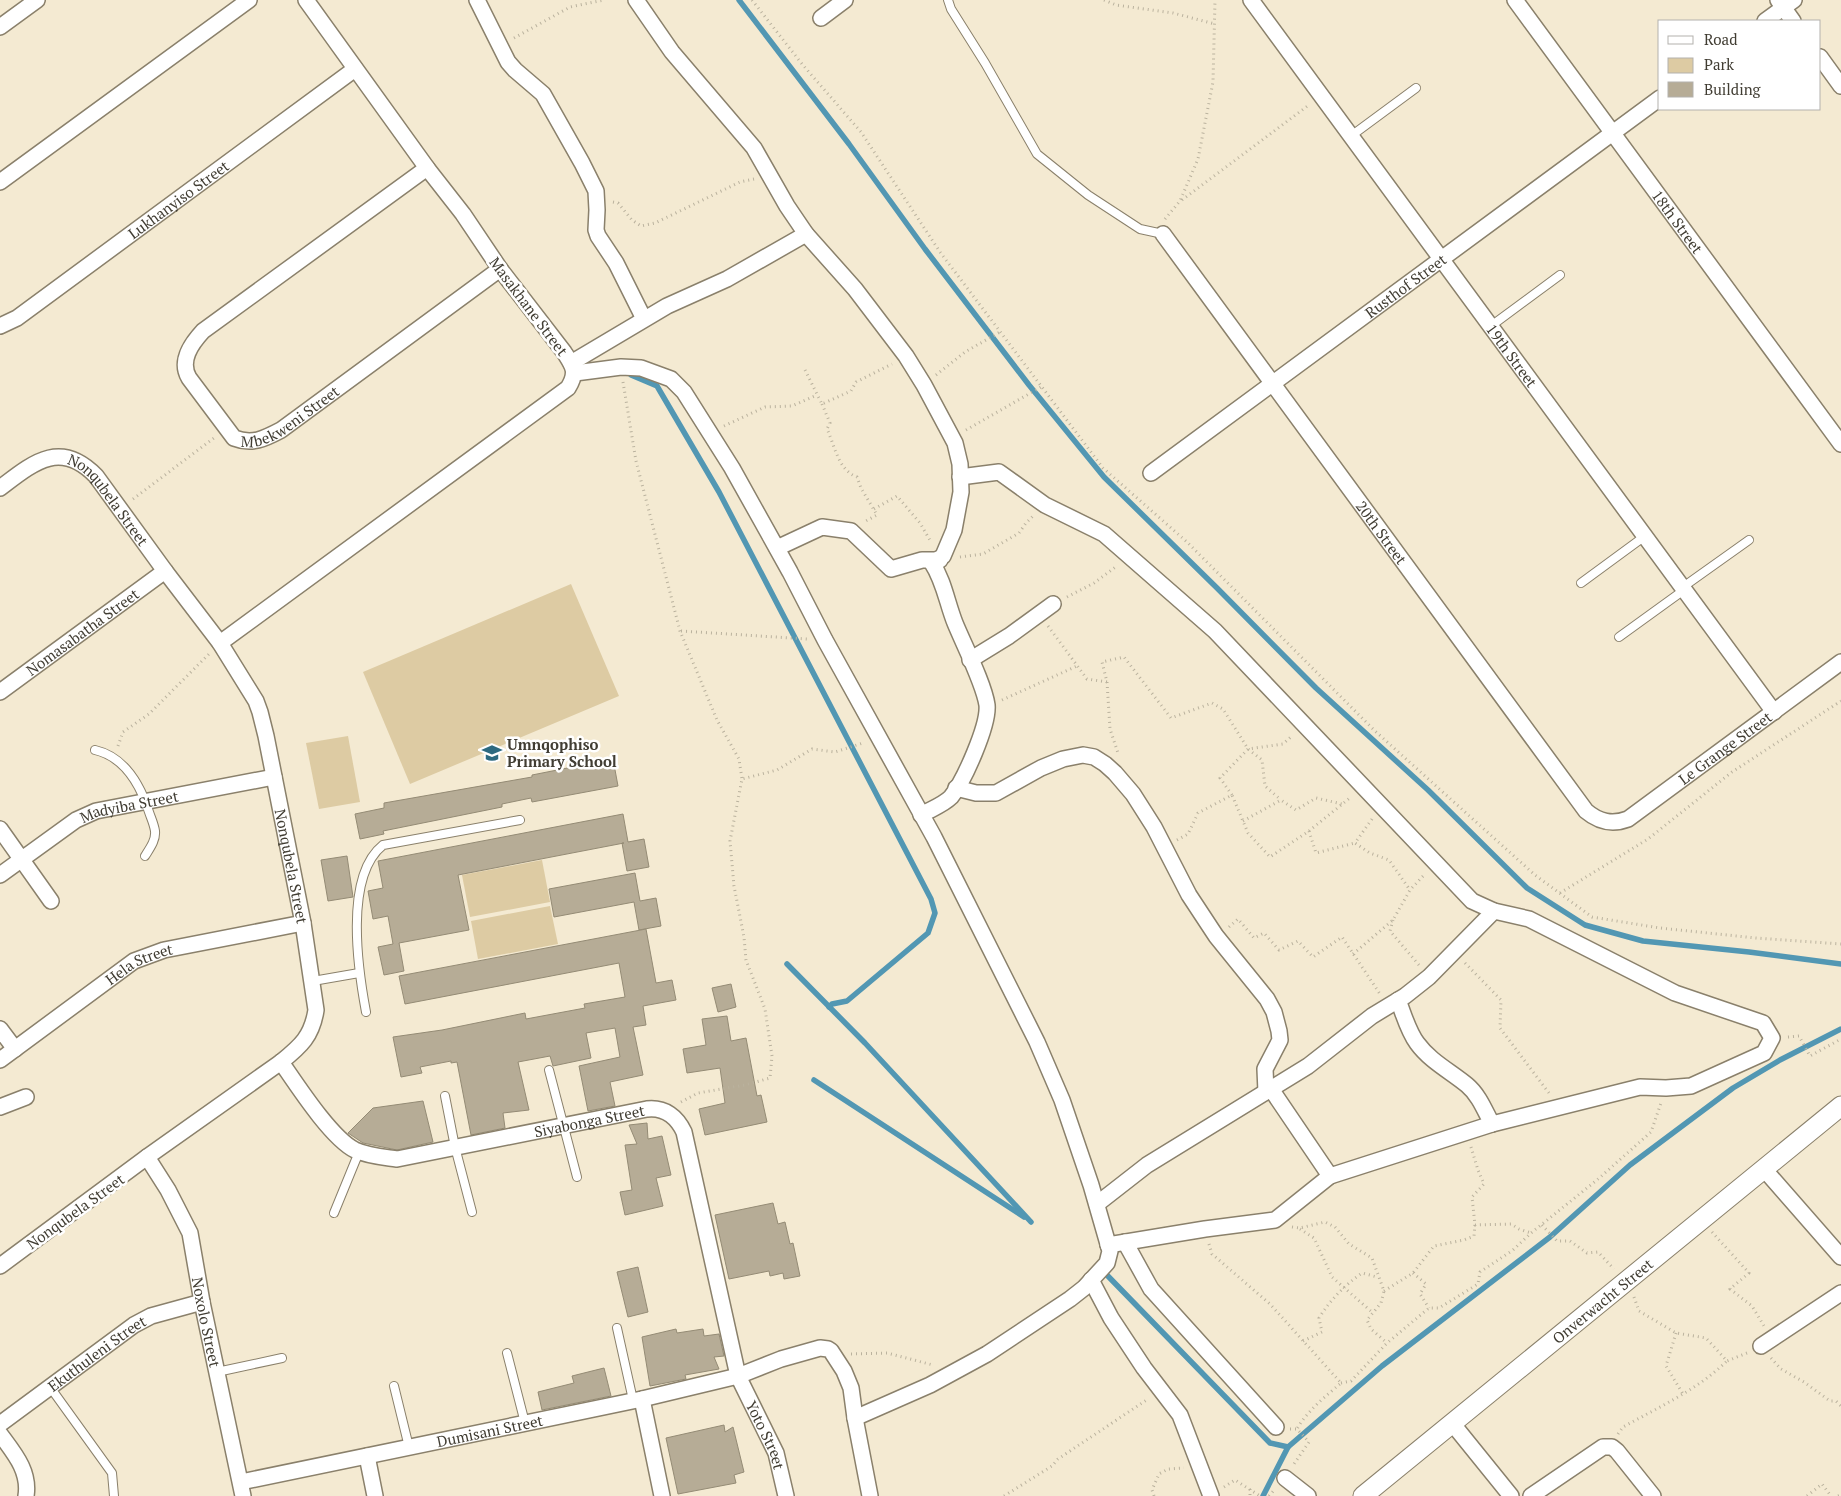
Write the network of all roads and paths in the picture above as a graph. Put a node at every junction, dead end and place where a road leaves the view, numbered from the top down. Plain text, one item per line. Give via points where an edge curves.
1 (36, 0) edge
2 (249, 0) edge
3 (306, 0) edge
4 (476, 0) edge
5 (604, 0) edge
6 (636, 0) edge
7 (752, 0) edge
8 (845, 0) edge
9 (948, 0) edge
10 (1104, 0) edge
11 (1215, 0) edge
12 (1251, 0) edge
13 (1515, 0) edge
14 (1785, 2) edge
15 (821, 18) dead end
16 (1766, 20) edge
17 (1793, 20) edge
18 (1215, 24) junction
19 (0, 27) edge
20 (500, 46) junction
21 (1821, 58) edge
22 (355, 69) junction
23 (1841, 86) edge
24 (1416, 88) dead end
25 (1322, 96) junction
26 (1658, 99) edge
27 (1613, 133) junction
28 (1351, 136) junction
29 (427, 168) junction
30 (769, 176) junction
31 (0, 182) edge
32 (597, 201) junction
33 (1180, 201) junction
34 (806, 234) junction
35 (1163, 234) junction
36 (1442, 259) junction
37 (500, 268) junction
38 (1560, 275) dead end
39 (644, 319) junction
40 (0, 326) edge
41 (1491, 326) junction
42 (1000, 332) junction
43 (906, 356) junction
44 (621, 367) junction
45 (573, 368) junction
46 (805, 370) dead end
47 (1272, 384) junction
48 (924, 385) junction
49 (1041, 387) junction
50 (817, 395) junction
51 (822, 404) junction
52 (982, 422) dead end
53 (225, 426) junction
54 (710, 433) junction
55 (1841, 444) edge
56 (1151, 473) dead end
57 (960, 477) junction
58 (0, 488) edge
59 (1045, 505) junction
60 (120, 508) junction
61 (874, 509) junction
62 (851, 530) junction
63 (1644, 536) junction
64 (1749, 540) dead end
65 (777, 548) junction
66 (1130, 557) junction
67 (940, 559) junction
68 (165, 571) junction
69 (1582, 583) dead end
70 (1684, 588) junction
71 (1053, 604) joint
72 (1039, 614) junction
73 (680, 630) junction
74 (1619, 637) dead end
75 (825, 640) junction
76 (220, 643) junction
77 (970, 660) junction
78 (1841, 662) edge
79 (1077, 666) junction
80 (1106, 682) junction
81 (0, 692) edge
82 (1841, 702) edge
83 (987, 704) junction
84 (1774, 712) junction
85 (1305, 726) junction
86 (876, 730) junction
87 (1248, 749) junction
88 (95, 750) dead end
89 (113, 756) junction
90 (1115, 773) junction
91 (274, 777) junction
92 (742, 779) junction
93 (1363, 787) junction
94 (956, 788) junction
95 (1232, 795) junction
96 (1281, 800) junction
97 (145, 801) junction
98 (1342, 804) junction
99 (1381, 806) junction
100 (921, 815) junction
101 (520, 820) dead end
102 (1243, 821) junction
103 (1607, 822) joint
104 (0, 829) edge
105 (1309, 831) junction
106 (1355, 843) junction
107 (1164, 847) junction
108 (145, 856) dead end
109 (22, 859) junction
110 (1436, 862) junction
111 (0, 875) edge
112 (1410, 890) junction
113 (1560, 893) junction
114 (51, 901) dead end
115 (1494, 911) junction
116 (1393, 920) junction
117 (303, 923) junction
118 (1216, 936) junction
119 (1841, 944) edge
120 (1454, 952) junction
121 (1353, 954) junction
122 (359, 973) junction
123 (1429, 977) junction
124 (313, 981) junction
125 (1393, 1004) junction
126 (366, 1012) dead end
127 (0, 1029) edge
128 (1841, 1039) edge
129 (1803, 1042) dead end
130 (15, 1049) junction
131 (0, 1060) edge
132 (281, 1062) junction
133 (550, 1070) dead end
134 (1666, 1088) junction
135 (1268, 1091) junction
136 (445, 1096) dead end
137 (26, 1097) dead end
138 (1841, 1106) edge
139 (0, 1107) edge
140 (1560, 1107) junction
141 (669, 1113) junction
142 (1492, 1124) junction
143 (564, 1126) junction
144 (1467, 1132) junction
145 (455, 1147) junction
146 (360, 1152) junction
147 (147, 1157) junction
148 (1764, 1170) junction
149 (1330, 1176) junction
150 (577, 1177) dead end
151 (1097, 1204) junction
152 (472, 1212) dead end
153 (334, 1213) dead end
154 (1275, 1220) junction
155 (1701, 1220) junction
156 (1476, 1225) junction
157 (1542, 1225) junction
158 (1300, 1228) junction
159 (1205, 1229) junction
160 (1531, 1233) junction
161 (1124, 1242) junction
162 (1108, 1245) junction
163 (1841, 1257) edge
164 (0, 1266) edge
165 (1413, 1273) junction
166 (1377, 1277) junction
167 (1629, 1279) junction
168 (1091, 1280) junction
169 (1343, 1287) junction
170 (1384, 1291) junction
171 (1841, 1293) edge
172 (202, 1302) junction
173 (1429, 1308) junction
174 (1373, 1313) junction
175 (617, 1328) dead end
176 (1676, 1333) junction
177 (1303, 1341) junction
178 (1387, 1343) junction
179 (1761, 1346) junction
180 (507, 1353) dead end
181 (836, 1357) junction
182 (282, 1358) dead end
183 (1727, 1361) junction
184 (959, 1370) junction
185 (217, 1372) junction
186 (738, 1376) junction
187 (1342, 1382) junction
188 (50, 1386) junction
189 (394, 1386) dead end
190 (1161, 1390) junction
191 (1683, 1394) junction
192 (638, 1399) junction
193 (1841, 1406) edge
194 (855, 1418) junction
195 (525, 1423) junction
196 (1452, 1423) junction
197 (0, 1424) edge
198 (1276, 1427) dead end
199 (0, 1434) edge
200 (1607, 1446) junction
201 (409, 1448) junction
202 (367, 1456) junction
203 (1200, 1469) junction
204 (1285, 1478) joint
205 (1250, 1488) junction
206 (242, 1489) edge
207 (1210, 1495) edge
208 (26, 1496) edge
209 (114, 1496) edge
210 (375, 1496) edge
211 (662, 1496) edge
212 (786, 1496) edge
213 (870, 1496) edge
214 (1004, 1496) edge
215 (1154, 1496) edge
216 (1250, 1496) edge
217 (1258, 1496) edge
218 (1308, 1496) edge
219 (1363, 1496) edge
220 (1511, 1496) edge
221 (1531, 1496) edge
222 (1653, 1496) edge
223 (1807, 1496) edge
224 (1832, 1496) edge

1 - 19 street
2 - 31 street
3 - 22 street, Masakhane Street
4 - 20 street
5 - 20 path via 570,6
6 - 30 street via 672,52 754,148
7 - 42 path via 860,132 940,252
8 - 15 street
9 - 35 lane via 1037,154 1088,195 1140,229
10 - 18 path
11 - 18 path
12 - 25 street, 19th Street
13 - 27 street, 18th Street
14 - 16 street
14 - 17 street
18 - 33 path via 1213,82 1198,159
20 - 32 street via 515,70 543,94 582,163 596,191
21 - 23 street
22 - 29 street, Masakhane Street
22 - 40 street, Lukhanyiso Street via 17,318
24 - 28 lane
25 - 28 street, 19th Street
25 - 33 path
26 - 27 street, Rusthof Street
27 - 36 street, Rusthof Street
27 - 55 street, 18th Street
28 - 36 street, 19th Street
29 - 37 street, Masakhane Street
29 - 53 street, Mbekweni Street via 203,331 193,342 187,352 186,372
30 - 32 path via 740,182 655,223 641,226 618,203
30 - 34 street
32 - 39 street via 598,236 616,263
33 - 35 path via 1164,220
34 - 39 street via 727,279
34 - 43 street via 855,288
35 - 47 street, 20th Street
36 - 41 street, 19th Street
36 - 47 street, Rusthof Street
37 - 45 street, Masakhane Street
37 - 53 street, Mbekweni Street via 281,430 265,439 243,442 234,438
38 - 41 lane
39 - 45 street
41 - 63 street, 19th Street
42 - 48 path via 965,352
42 - 49 path
43 - 48 street
43 - 51 path via 856,382 851,391
44 - 45 street
44 - 54 street via 641,368 671,379 684,392
44 - 73 path via 636,462
45 - 76 street, Masakhane Street via 574,380 568,388
46 - 50 path
47 - 56 street, Rusthof Street
47 - 103 street, 20th Street via 1586,812
48 - 57 street via 955,443
49 - 52 path
49 - 113 path via 1104,468 1187,542 1375,731 1535,875
50 - 51 path
50 - 54 path via 792,406 765,406
51 - 61 path via 830,423 827,429 841,463 848,474 857,477
53 - 60 path via 213,440
54 - 65 street
57 - 59 street via 999,472
57 - 67 street via 961,492 954,530
58 - 60 street, Nonqubela Street via 42,459 67,457 88,468
59 - 66 street via 1104,534
59 - 67 path via 1019,533 983,554
60 - 68 street, Nonqubela Street
61 - 62 path via 877,515
61 - 67 path via 897,496 920,523
62 - 65 street via 822,528
62 - 67 street via 891,569 922,560
63 - 69 lane
63 - 70 street, 19th Street
64 - 70 lane
65 - 75 street
66 - 71 path via 1094,583
66 - 85 street via 1214,632
67 - 77 street via 932,563 940,575 947,605
68 - 76 street, Nonqubela Street
68 - 81 street, Nomasabatha Street
70 - 74 lane
70 - 84 street, 19th Street
71 - 72 street
72 - 77 street
72 - 79 path
73 - 75 path
73 - 92 path via 717,720 739,759
75 - 86 street
76 - 89 path via 150,714 123,732
76 - 91 street, Nonqubela Street via 256,701
77 - 83 street
78 - 84 street, Le Grange Street
79 - 80 path via 1087,680
79 - 83 path
80 - 87 path via 1102,662 1124,657 1171,718 1212,703 1223,709
80 - 90 path via 1110,729 1119,758
82 - 113 path via 1732,772 1648,840
83 - 94 street via 975,752
84 - 103 street, Le Grange Street via 1628,819
85 - 87 path via 1283,744
85 - 93 street
86 - 92 path via 862,745 835,752 812,750 777,770
86 - 100 street
87 - 95 path via 1220,778
87 - 96 path via 1262,760 1265,786
88 - 89 lane
89 - 97 lane via 132,775
90 - 94 street via 1094,757 1083,755 1063,759 996,792 976,793
90 - 107 street via 1133,794
91 - 97 street, Madyiba Street
91 - 117 street, Nonqubela Street
92 - 141 path via 730,841 734,886 746,960 765,1009 772,1056 770,1078 698,1093 683,1100
93 - 98 path
93 - 99 street
94 - 100 street via 950,797
95 - 102 path
95 - 107 path via 1198,813 1188,834
96 - 98 path via 1296,810 1316,798
96 - 102 path
97 - 108 lane via 155,830
97 - 109 street, Madyiba Street via 87,814
98 - 105 path
99 - 106 path
99 - 110 street
100 - 151 street via 1037,1042 1062,1100
101 - 122 lane via 383,845 376,851 366,870 359,897
102 - 105 path via 1248,833 1270,857
104 - 109 street
105 - 106 path via 1316,853
106 - 112 path via 1390,860
107 - 118 street via 1189,895
109 - 111 street, Madyiba Street
109 - 114 street
110 - 112 path
110 - 115 street via 1472,901
112 - 116 path
113 - 119 path via 1592,917 1660,928
115 - 120 street
115 - 134 street via 1529,919 1675,993 1763,1023 1772,1038 1764,1053 1692,1086
116 - 121 path
116 - 123 path via 1390,931
117 - 124 street, Nonqubela Street
117 - 130 street, Hela Street via 164,950 140,958
118 - 121 path via 1238,920 1254,938 1264,933 1279,950 1298,941 1313,957 1342,937
118 - 135 street via 1267,998 1274,1012 1280,1040 1265,1069
120 - 123 street
120 - 140 path via 1501,1000 1500,1028
121 - 125 path
122 - 124 lane
122 - 126 lane
123 - 125 street
124 - 132 street, Nonqubela Street via 314,1023 299,1047
125 - 135 street
125 - 142 street via 1417,1043 1435,1062 1468,1086
127 - 130 street
128 - 129 path via 1810,1056
130 - 131 street, Hela Street
132 - 146 street, Siyabonga Street via 334,1134
132 - 147 street, Nonqubela Street
133 - 143 lane
134 - 140 street via 1640,1087
134 - 157 path via 1651,1132
135 - 149 street
135 - 151 street via 1147,1164
136 - 145 lane
137 - 139 street
138 - 148 street, Onverwacht Street
140 - 142 street
141 - 143 street, Siyabonga Street via 654,1108
141 - 186 street via 684,1132
142 - 144 street
143 - 145 street, Siyabonga Street
143 - 150 lane
144 - 149 street
144 - 156 path via 1484,1184 1472,1197
145 - 146 street, Siyabonga Street via 397,1159
145 - 152 lane
146 - 153 lane
147 - 164 street, Nonqubela Street
147 - 172 street, Noxolo Street via 190,1232
148 - 155 street, Onverwacht Street
148 - 163 street
149 - 154 street
151 - 162 street
154 - 158 path via 1285,1226
154 - 159 street
155 - 167 street, Onverwacht Street
155 - 179 path via 1749,1273 1730,1289 1752,1306 1765,1327
156 - 160 path via 1511,1224
156 - 165 path via 1474,1236 1434,1246
157 - 160 path
157 - 167 path via 1557,1241 1570,1241 1587,1253 1598,1252 1610,1266
158 - 166 path via 1325,1222 1335,1227 1348,1244 1372,1258
158 - 169 path via 1314,1238 1332,1277
159 - 161 street
159 - 177 path via 1212,1254 1270,1304
160 - 173 path via 1513,1250 1480,1272 1478,1284 1439,1308
161 - 162 street
161 - 198 street via 1151,1289
162 - 168 street via 1109,1259
165 - 170 path
165 - 173 path via 1426,1284 1420,1294
166 - 169 path via 1362,1273
166 - 170 path
167 - 176 path via 1639,1311
167 - 196 street, Onverwacht Street
168 - 184 street via 1070,1299
168 - 190 street via 1111,1318
169 - 174 path
169 - 177 path via 1319,1318 1322,1332
170 - 174 path via 1381,1303
171 - 179 street
172 - 185 street, Noxolo Street
172 - 188 street, Ekuthuleni Street via 151,1316 134,1325
173 - 178 path
174 - 178 path via 1367,1320 1371,1329
175 - 192 lane
176 - 183 path via 1706,1338
176 - 191 path via 1666,1366
177 - 187 path
178 - 187 path via 1352,1381
179 - 183 path
179 - 193 path via 1781,1369
180 - 195 lane
181 - 184 path via 887,1353
181 - 186 street, Dumisani Street via 828,1349 811,1349
181 - 194 street via 850,1388
182 - 185 lane
183 - 191 path via 1712,1376
184 - 194 street
185 - 206 street, Noxolo Street
186 - 192 street, Dumisani Street
186 - 212 street, Yoto Street via 776,1453
187 - 204 path via 1300,1424 1297,1430 1309,1442
188 - 197 street, Ekuthuleni Street
188 - 209 lane via 112,1473
189 - 201 lane
190 - 203 street via 1180,1415
190 - 214 path
191 - 200 path via 1623,1427
192 - 195 street, Dumisani Street
192 - 211 street
194 - 213 street
195 - 201 street, Dumisani Street
196 - 219 street, Onverwacht Street
196 - 220 street
199 - 208 street via 26,1476
200 - 221 street
200 - 222 street via 1617,1451
201 - 202 street, Dumisani Street
202 - 206 street, Dumisani Street
202 - 210 street
203 - 207 street
203 - 215 path via 1168,1469 1159,1474 1152,1490
204 - 218 street
205 - 207 path via 1235,1480
205 - 216 path
205 - 217 path
223 - 224 path via 1822,1484

